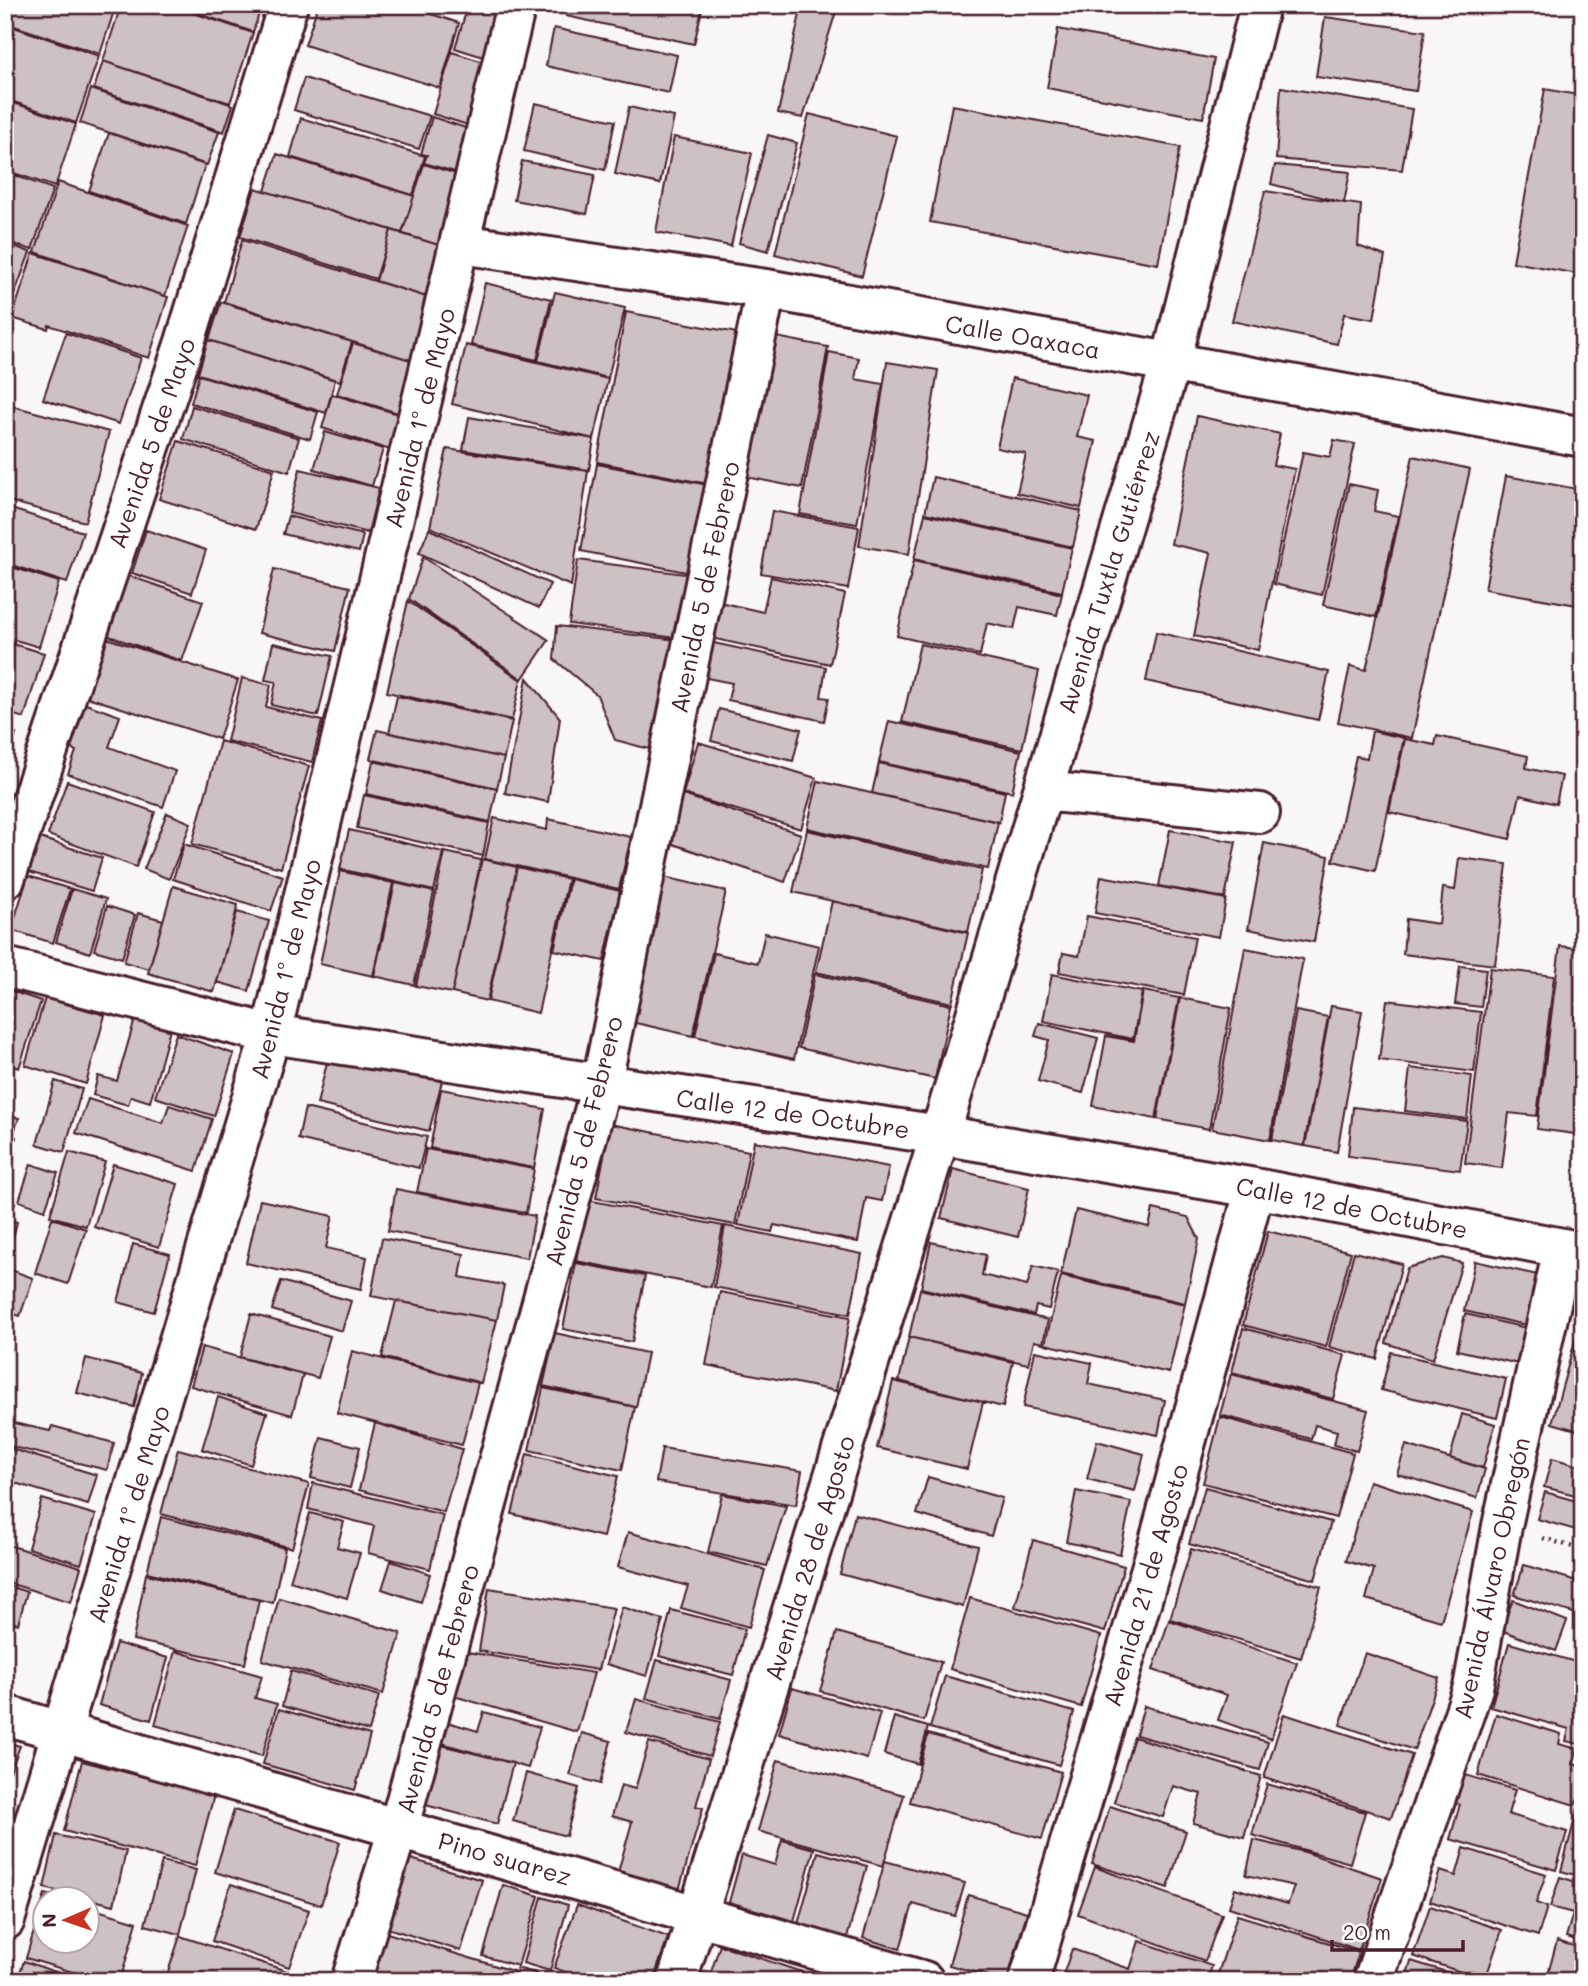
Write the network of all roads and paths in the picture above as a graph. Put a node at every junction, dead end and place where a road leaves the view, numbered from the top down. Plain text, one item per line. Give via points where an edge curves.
1 (288, 5) edge
2 (516, 5) edge
3 (1260, 5) edge
4 (461, 244) junction
5 (766, 289) junction
6 (1171, 362) junction
7 (1583, 437) edge
8 (1043, 791) junction
9 (1260, 813) dead end
10 (5, 879) edge
11 (5, 967) edge
12 (271, 1034) junction
13 (601, 1086) junction
14 (940, 1135) junction
15 (1255, 1188) junction
16 (1573, 1251) edge
17 (5, 1715) edge
18 (63, 1731) junction
19 (399, 1826) junction
20 (698, 1914) junction
21 (5, 1920) edge
22 (351, 1981) edge
23 (677, 1981) edge
24 (923, 1981) edge
25 (1029, 1981) edge
26 (1373, 1981) edge

1 - 10 street, Avenida 5 de Mayo via 185,342
2 - 4 street, Avenida 1º de Mayo
3 - 6 street, Avenida Tuxtla Gutiérrez
4 - 5 street, Calle Oaxaca
4 - 12 street, Avenida 1º de Mayo
5 - 6 street, Calle Oaxaca
5 - 13 street, Avenida 5 de Febrero
6 - 7 street, Calle Oaxaca
6 - 8 street, Avenida Tuxtla Gutiérrez
8 - 9 street
8 - 14 street, Avenida Tuxtla Gutiérrez
11 - 12 street, Calle 12 de Octubre
12 - 13 street, Calle 12 de Octubre
12 - 18 street, Avenida 1º de Mayo
13 - 14 street, Calle 12 de Octubre
13 - 19 street, Avenida 5 de Febrero
14 - 15 street, Calle 12 de Octubre
14 - 20 street, Avenida 28 de Agosto
15 - 16 street, Calle 12 de Octubre
15 - 25 street, Avenida 21 de Agosto via 1158,1545
16 - 26 street, Avenida Álvaro Obregón via 1502,1526 1473,1688
17 - 18 street, Pino suarez
18 - 19 street, Pino suarez
18 - 21 street, Avenida 1º de Mayo
19 - 20 street, Pino suarez
19 - 22 street, Avenida 5 de Febrero
20 - 23 street, Avenida 28 de Agosto
20 - 24 street, Pino suarez

